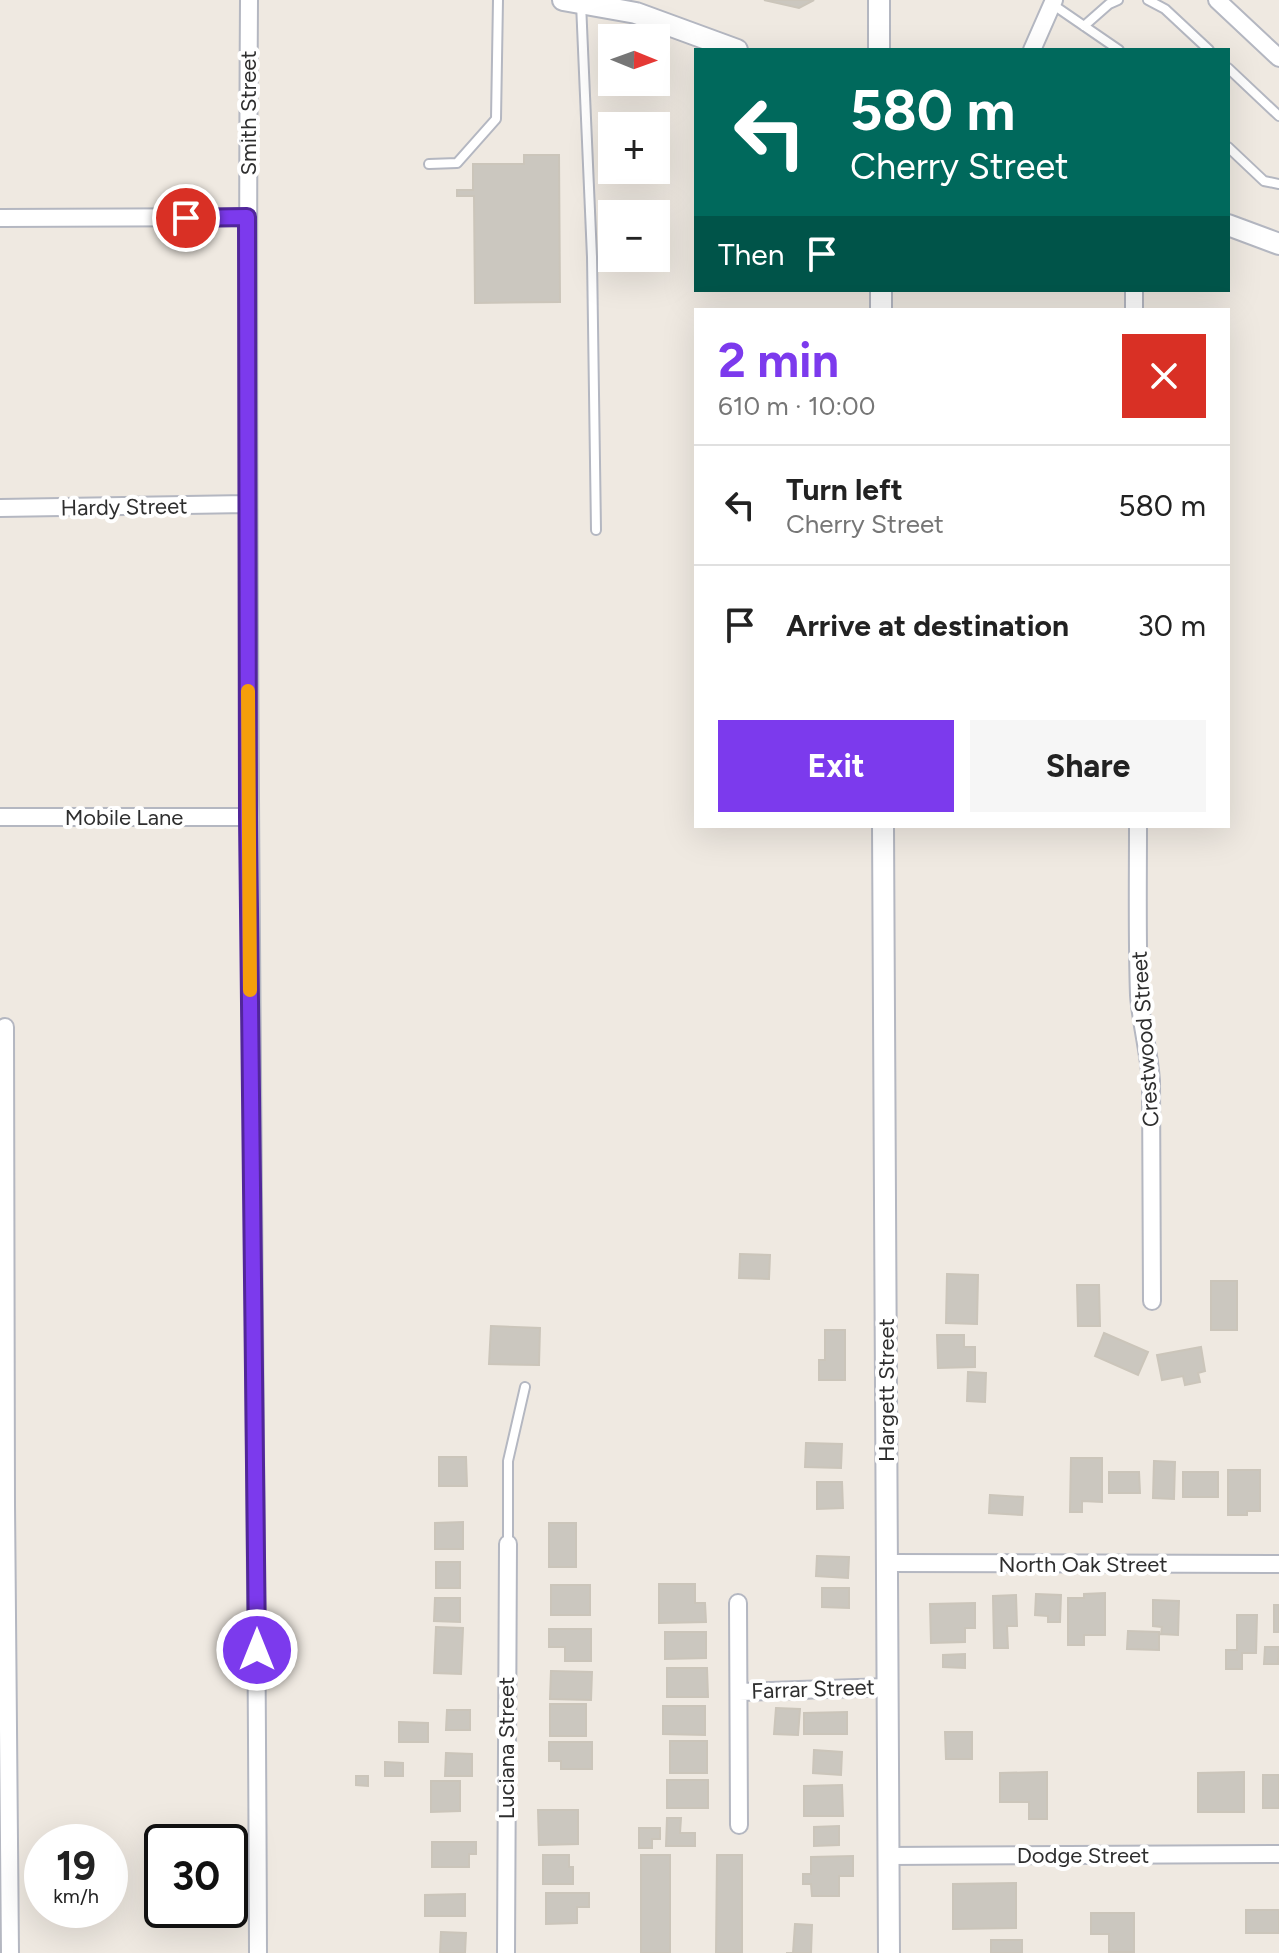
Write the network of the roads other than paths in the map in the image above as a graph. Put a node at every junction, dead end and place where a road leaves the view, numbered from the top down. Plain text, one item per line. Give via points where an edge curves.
1 (249, 0) edge
2 (498, 0) edge
3 (879, 0) edge
4 (1118, 0) edge
5 (1148, 0) edge
6 (1217, 0) edge
7 (572, 1) edge
8 (1053, 2) edge
9 (1084, 26) junction
10 (732, 48) edge
11 (879, 48) edge
12 (1033, 48) edge
13 (1116, 48) edge
14 (1207, 48) edge
15 (1279, 58) edge
16 (1230, 70) edge
17 (1279, 116) edge
18 (1230, 149) edge
19 (429, 164) dead end
20 (1279, 184) edge
21 (247, 217) junction
22 (0, 218) edge
23 (1230, 226) edge
24 (1279, 244) edge
25 (247, 504) junction
26 (0, 508) edge
27 (596, 530) dead end
28 (0, 817) edge
29 (248, 817) junction
30 (883, 828) edge
31 (1138, 828) edge
32 (5, 1027) dead end
33 (1152, 1301) dead end
34 (525, 1387) dead end
35 (3, 1504) edge
36 (508, 1544) joint
37 (887, 1563) junction
38 (1279, 1564) edge
39 (738, 1603) dead end
40 (887, 1687) junction
41 (739, 1692) junction
42 (739, 1825) dead end
43 (1279, 1854) edge
44 (888, 1856) junction
45 (10, 1953) edge
46 (258, 1953) edge
47 (506, 1953) edge
48 (889, 1953) edge

1 - 21 street, Smith Street
2 - 19 lane via 496,119 457,163
3 - 11 street
4 - 9 lane
5 - 14 lane
6 - 15 street
7 - 10 street via 648,12
7 - 27 lane via 592,257
8 - 9 lane
8 - 12 street
9 - 13 lane
16 - 17 lane
18 - 20 lane via 1264,181
21 - 22 street
21 - 25 street, Smith Street
23 - 24 street
25 - 26 street, Hardy Street
25 - 29 street, Smith Street
28 - 29 street, Mobile Lane
29 - 46 street, Smith Street
30 - 37 street, Hargett Street
31 - 33 street, Crestwood Street via 1139,995 1151,1081
32 - 35 street
34 - 36 lane via 508,1461
35 - 45 street
36 - 47 street, Luciana Street
37 - 38 street, North Oak Street
37 - 40 street, Hargett Street
39 - 41 street, Farrar Street
40 - 41 street, Farrar Street
40 - 44 street, Hargett Street
41 - 42 street, Farrar Street
43 - 44 street, Dodge Street
44 - 48 street, Hargett Street

